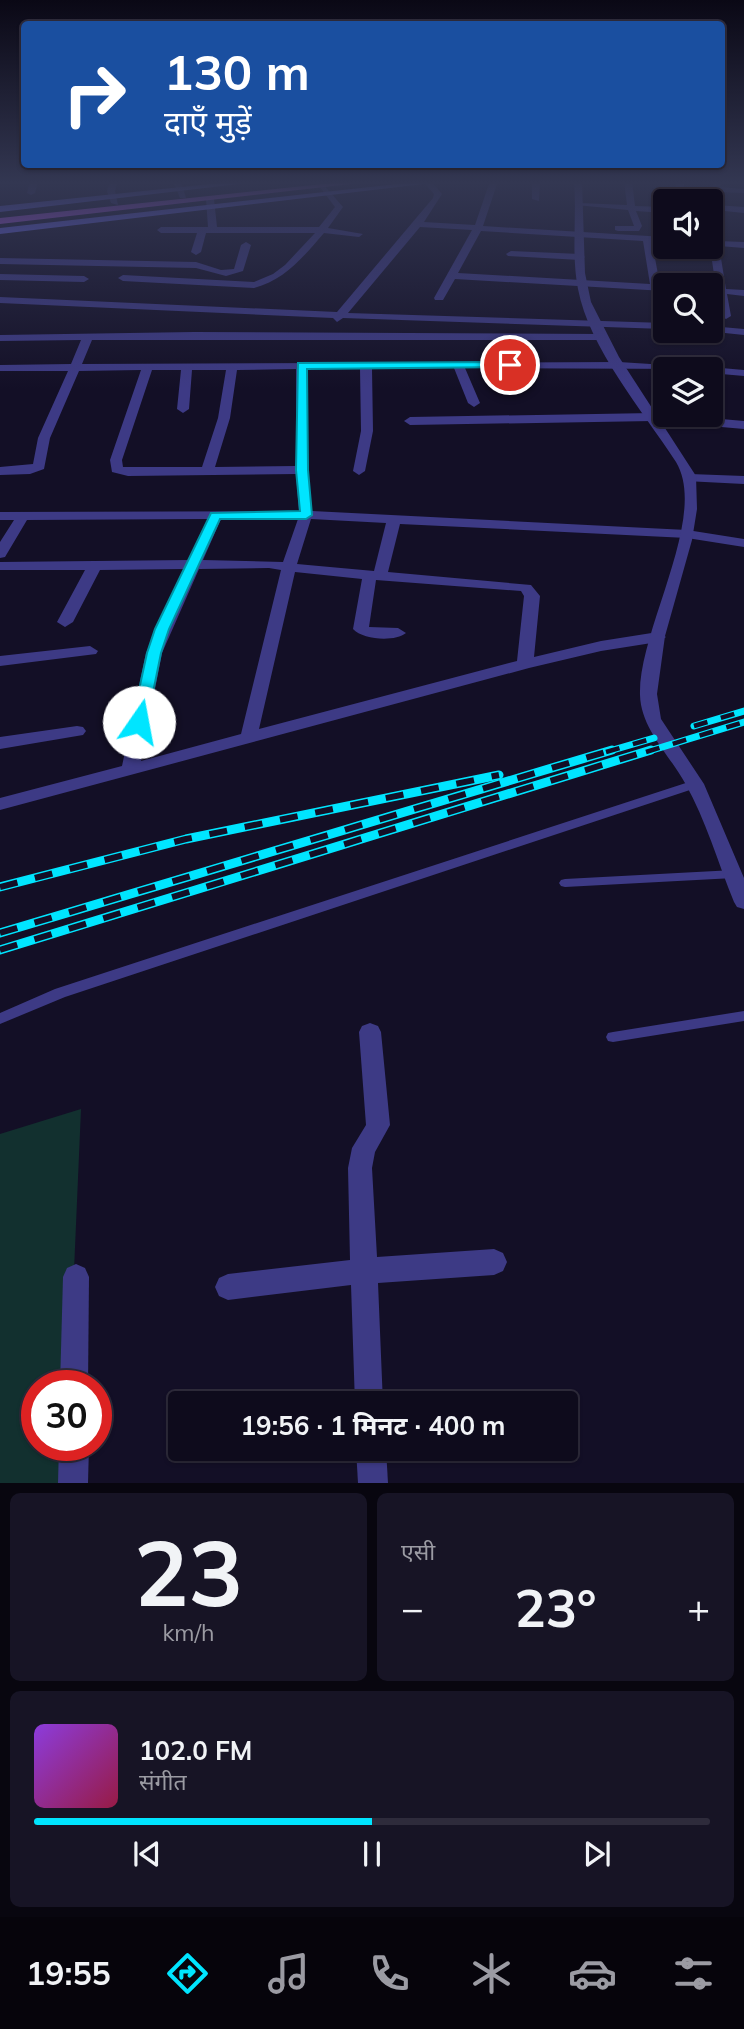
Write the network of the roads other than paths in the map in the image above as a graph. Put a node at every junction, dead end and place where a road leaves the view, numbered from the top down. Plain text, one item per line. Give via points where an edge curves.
1 (245, 250) edge
2 (303, 250) edge
3 (395, 250) edge
4 (466, 250) edge
5 (580, 250) edge
6 (650, 250) edge
7 (511, 254) dead end
8 (580, 257) junction
9 (716, 259) edge
10 (0, 261) edge
11 (94, 263) junction
12 (657, 273) edge
13 (452, 276) junction
14 (0, 277) edge
15 (123, 278) dead end
16 (582, 284) junction
17 (653, 288) edge
18 (76, 291) junction
19 (724, 291) junction
20 (744, 293) edge
21 (439, 298) dead end
22 (0, 300) edge
23 (340, 314) junction
24 (726, 316) dead end
25 (653, 327) edge
26 (723, 330) edge
27 (600, 331) junction
28 (744, 332) edge
29 (326, 336) junction
30 (88, 337) junction
31 (0, 338) edge
32 (558, 351) junction
33 (458, 365) junction
34 (620, 365) junction
35 (148, 366) junction
36 (187, 366) junction
37 (232, 366) junction
38 (302, 366) junction
39 (366, 366) junction
40 (653, 367) edge
41 (74, 368) junction
42 (0, 369) edge
43 (723, 371) edge
44 (744, 373) edge
45 (474, 403) dead end
46 (183, 409) dead end
47 (653, 417) joint
48 (410, 421) dead end
49 (723, 423) edge
50 (744, 425) edge
51 (659, 427) edge
52 (302, 470) junction
53 (0, 471) edge
54 (359, 471) dead end
55 (207, 472) junction
56 (690, 478) junction
57 (744, 481) edge
58 (306, 515) junction
59 (0, 516) edge
60 (23, 516) junction
61 (216, 516) junction
62 (394, 519) junction
63 (687, 534) junction
64 (744, 543) edge
65 (0, 554) edge
66 (194, 564) junction
67 (95, 565) junction
68 (289, 565) junction
69 (0, 566) edge
70 (375, 575) junction
71 (65, 622) dead end
72 (398, 633) dead end
73 (659, 637) junction
74 (90, 651) dead end
75 (0, 661) edge
76 (525, 664) junction
77 (77, 731) dead end
78 (249, 737) junction
79 (0, 743) edge
80 (130, 769) junction
81 (695, 784) junction
82 (0, 804) edge
83 (565, 883) dead end
84 (740, 887) edge
85 (744, 1016) edge
86 (0, 1020) edge
87 (370, 1032) dead end
88 (613, 1037) dead end
89 (495, 1262) dead end
90 (363, 1271) junction
91 (76, 1277) dead end
92 (228, 1287) dead end
93 (74, 1370) edge
94 (368, 1391) edge
95 (74, 1461) edge
96 (372, 1461) edge
97 (73, 1483) edge
98 (373, 1483) edge

1 - 11 street via 233,273 211,272 196,265
2 - 15 street via 266,284
3 - 23 street
4 - 13 street
5 - 8 street
6 - 12 street
7 - 8 street
8 - 16 street
9 - 19 street
10 - 11 street
11 - 18 street
13 - 16 street
13 - 21 street
14 - 18 street
16 - 17 street
16 - 27 street
18 - 22 street
18 - 23 street
19 - 20 street
19 - 24 street
23 - 27 street
23 - 29 street
25 - 27 street
26 - 28 street
27 - 32 street
27 - 34 street
29 - 30 street
29 - 32 street
30 - 31 street
30 - 41 street
32 - 33 street
32 - 34 street
33 - 39 street
33 - 45 street
34 - 40 street
34 - 47 street
35 - 36 street
35 - 41 street
35 - 55 street via 115,466 128,472
36 - 37 street
36 - 46 street
37 - 38 street
37 - 55 street via 224,418
38 - 39 street
38 - 52 street
39 - 54 street via 367,432
41 - 42 street
41 - 53 street via 44,438 39,466
43 - 44 street
47 - 48 street
49 - 50 street
51 - 56 street
52 - 55 street
52 - 58 street
56 - 57 street
56 - 63 street
58 - 61 street
58 - 62 street
58 - 68 street
59 - 60 street
60 - 61 street
60 - 65 street
61 - 66 street
62 - 63 street
62 - 70 street
63 - 64 street
63 - 73 street
66 - 67 street
66 - 68 street
66 - 80 street via 154,653
67 - 69 street
67 - 71 street
68 - 70 street
68 - 78 street
70 - 72 street via 361,629
70 - 76 street via 526,588 532,596
73 - 76 street
73 - 81 street via 648,707
74 - 75 street
76 - 78 street
77 - 79 street
78 - 80 street
80 - 82 street
81 - 84 street
81 - 86 lane via 60,993
83 - 84 lane
85 - 88 lane
87 - 90 street via 378,1125 364,1148 360,1168
89 - 90 street
90 - 92 street
90 - 94 street
91 - 93 street
95 - 97 street
96 - 98 street

